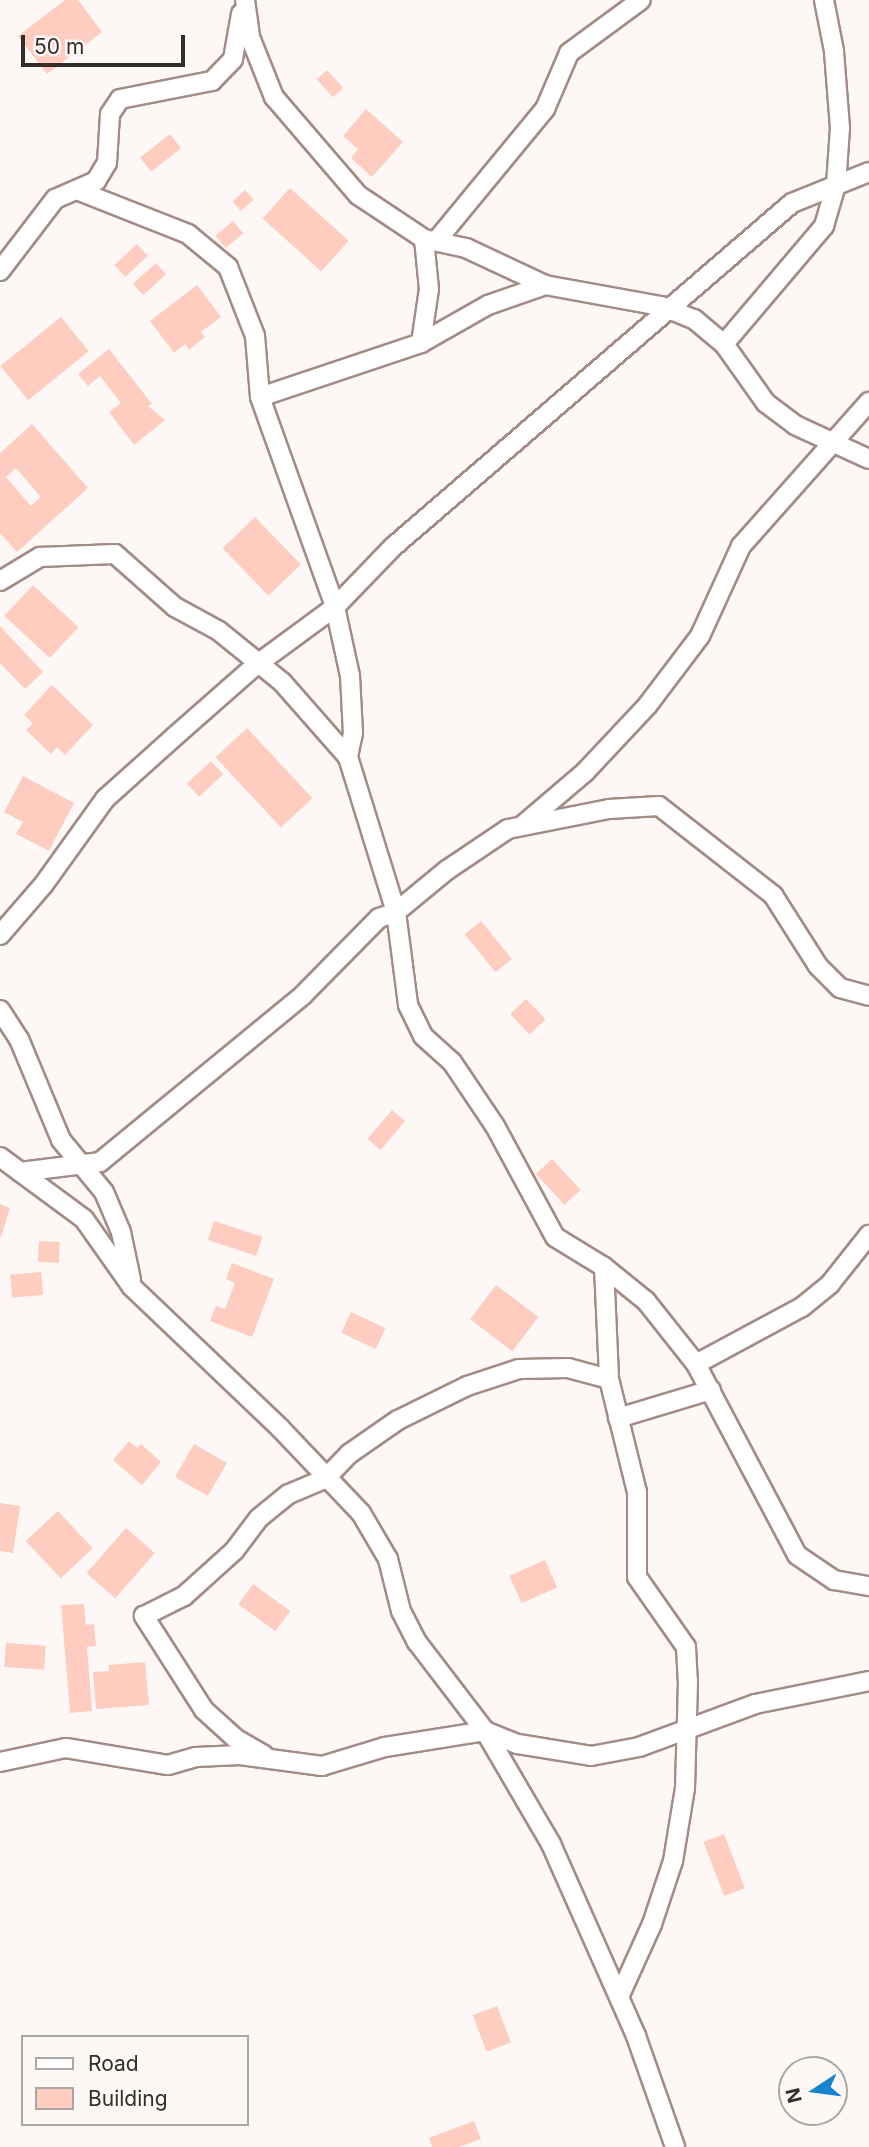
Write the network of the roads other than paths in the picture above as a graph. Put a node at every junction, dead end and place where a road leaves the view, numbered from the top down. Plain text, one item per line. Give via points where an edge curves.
1 (244, 0) edge
2 (641, 0) edge
3 (824, 0) edge
4 (869, 172) edge
5 (836, 185) junction
6 (79, 191) junction
7 (430, 239) junction
8 (0, 271) edge
9 (545, 285) junction
10 (669, 309) junction
11 (421, 343) junction
12 (724, 344) junction
13 (260, 397) junction
14 (869, 402) edge
15 (834, 445) junction
16 (869, 459) edge
17 (0, 581) edge
18 (335, 607) junction
19 (256, 665) junction
20 (348, 757) junction
21 (522, 826) junction
22 (396, 912) junction
23 (0, 934) edge
24 (869, 996) edge
25 (0, 1010) edge
26 (0, 1157) edge
27 (82, 1166) junction
28 (20, 1172) junction
29 (869, 1236) edge
30 (604, 1267) junction
31 (132, 1287) junction
32 (696, 1364) junction
33 (609, 1379) junction
34 (711, 1390) junction
35 (618, 1419) junction
36 (325, 1479) junction
37 (869, 1586) edge
38 (869, 1681) edge
39 (485, 1731) junction
40 (688, 1731) junction
41 (268, 1757) junction
42 (0, 1762) edge
43 (619, 1997) junction
44 (675, 2147) edge

1 - 6 street via 233,59 212,82 120,99 110,114 107,163 96,181
1 - 7 street via 250,37 274,97 358,195
2 - 7 street via 569,53 545,109
3 - 5 street via 834,51 840,128
4 - 5 street
5 - 10 street via 792,203
5 - 12 street via 824,226
6 - 8 street via 55,199
6 - 13 street via 188,234 228,267 255,336
7 - 9 street via 508,264
7 - 11 street
9 - 10 street
9 - 11 street via 488,305
10 - 12 street via 694,319
10 - 18 street via 394,546
11 - 13 street
12 - 15 street via 765,403 794,425
13 - 18 street
14 - 15 street
15 - 16 street
15 - 21 street via 799,475 741,546 700,636 647,706 585,772
17 - 19 street via 40,557 115,554 175,607 219,631
18 - 19 street
18 - 20 street via 349,676 353,733
19 - 20 street via 282,682
19 - 23 street via 105,799 44,884
20 - 22 street
21 - 22 street via 508,829 447,870
21 - 24 street via 609,809 659,806 773,895 818,965 840,988
22 - 27 street via 379,918 303,995 153,1120 100,1161
22 - 30 street via 408,1005 423,1036 452,1062 488,1115 555,1237
25 - 27 street via 19,1039 61,1140
26 - 28 street
27 - 28 street
27 - 31 street via 104,1192 121,1232
28 - 31 street via 84,1219
29 - 32 street via 830,1284 802,1307
30 - 32 street via 646,1301
30 - 33 street
31 - 36 street via 280,1428
32 - 34 street
33 - 35 street
33 - 36 street via 568,1368 519,1368 467,1386 398,1420 349,1454
34 - 35 street
34 - 37 street via 797,1555 834,1580
35 - 40 street via 637,1492 637,1577 686,1647
36 - 39 street via 361,1513 388,1559 401,1611 417,1642
36 - 41 street via 289,1494 259,1518 209,1576 184,1596 144,1616 204,1710 235,1738
38 - 40 street via 755,1703
39 - 40 street via 518,1744 591,1756
39 - 41 street via 385,1747 322,1766
39 - 43 street via 551,1844
40 - 43 street via 685,1788 673,1861 652,1924
41 - 42 street via 196,1757 169,1765 66,1748
43 - 44 street

